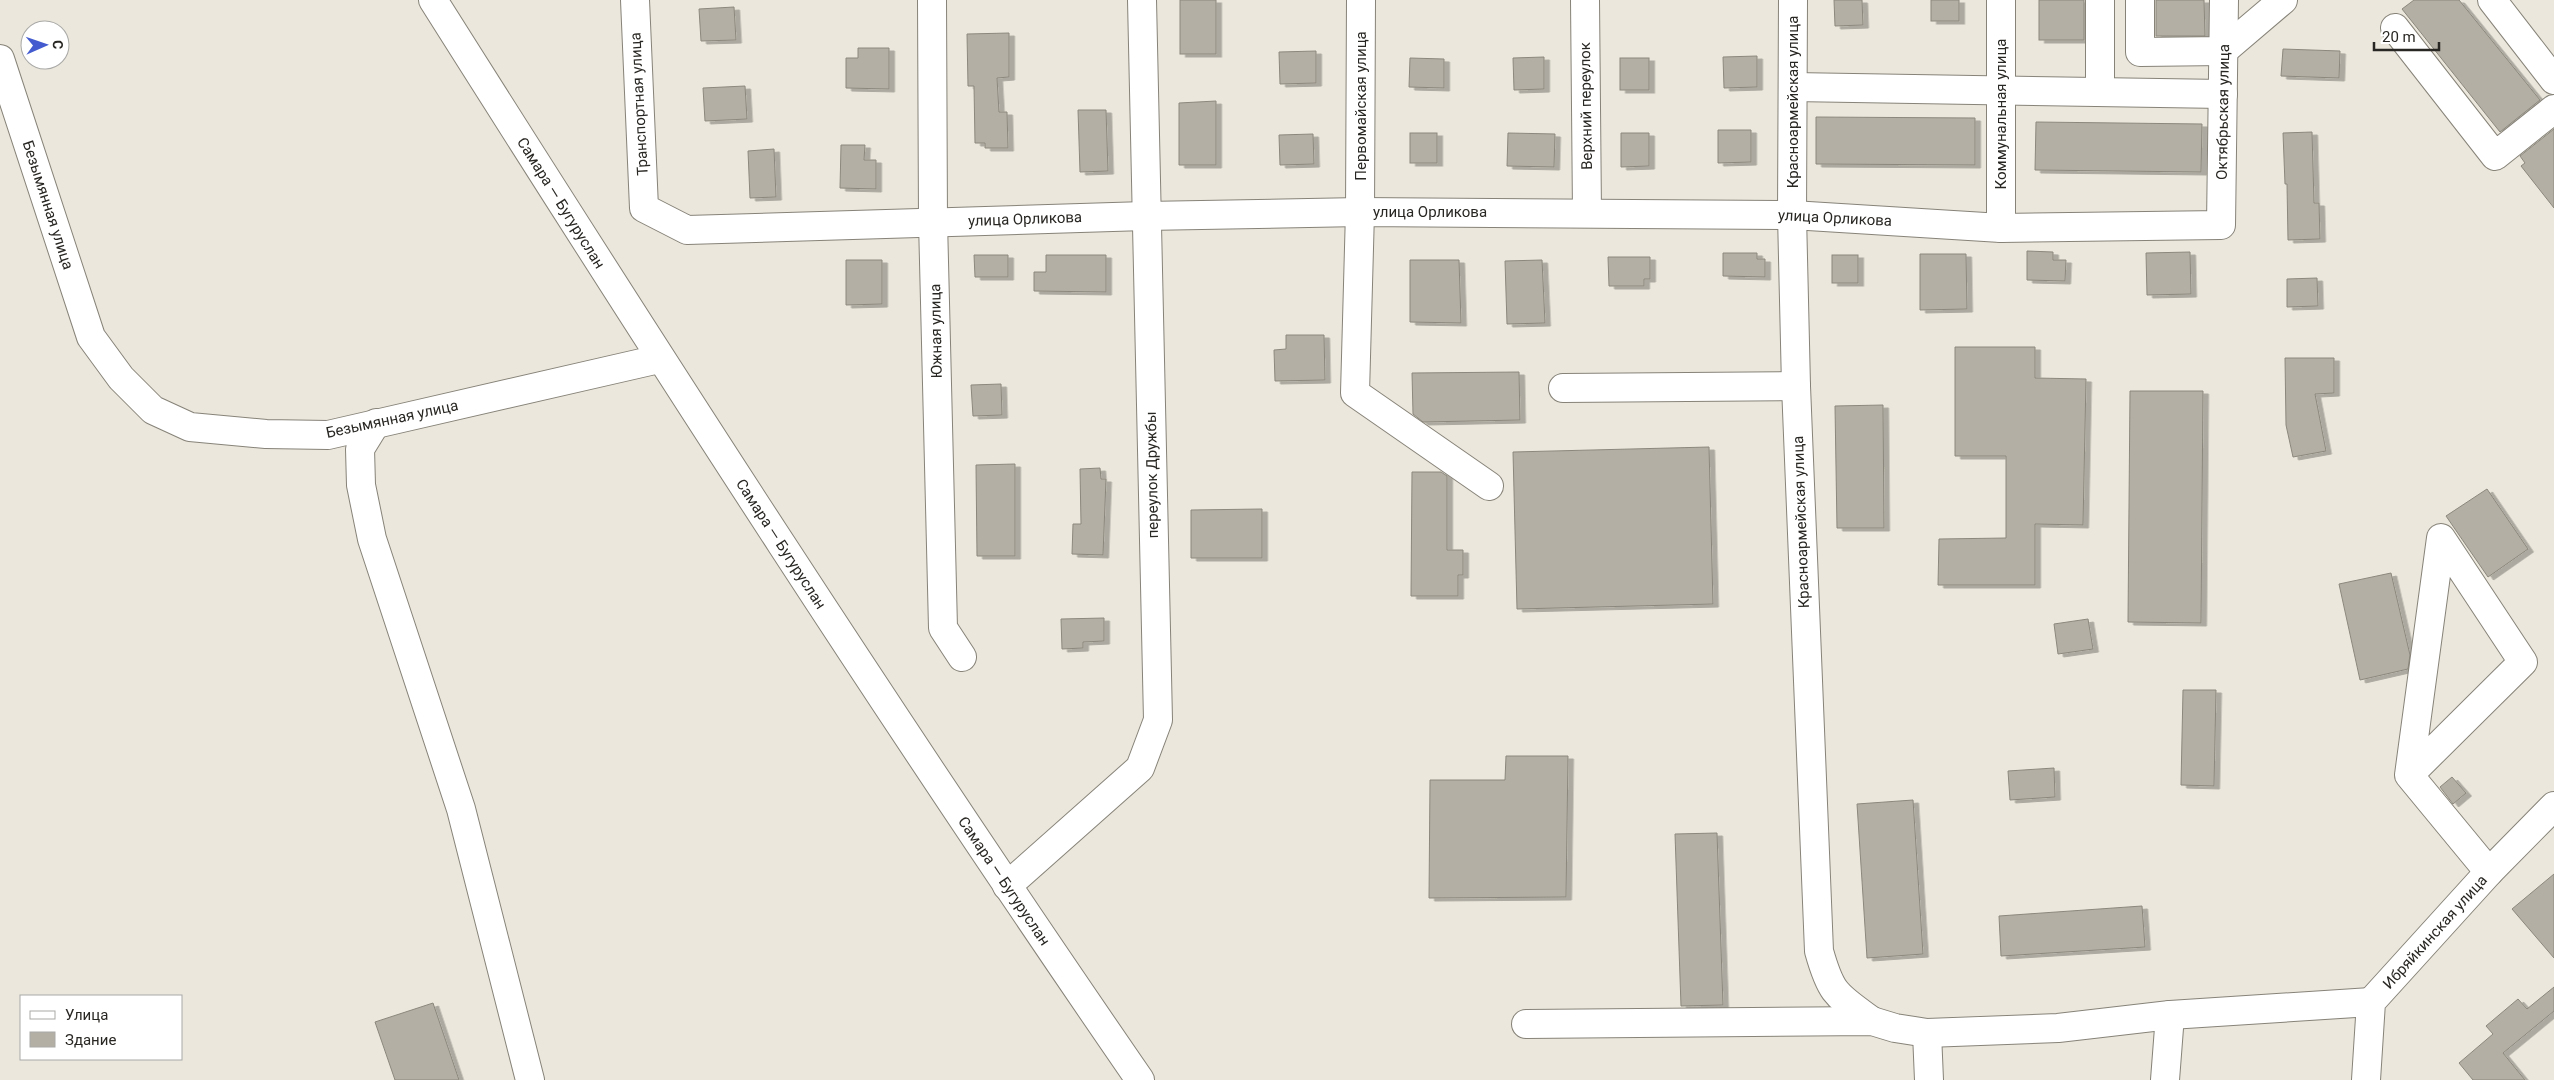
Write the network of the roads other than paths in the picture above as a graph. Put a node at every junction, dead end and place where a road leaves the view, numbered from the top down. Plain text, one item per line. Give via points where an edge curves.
1 (433, 0) edge
2 (635, 0) edge
3 (932, 0) edge
4 (1142, 0) edge
5 (1361, 0) edge
6 (1585, 0) edge
7 (1793, 0) edge
8 (2001, 0) edge
9 (2100, 0) edge
10 (2140, 0) edge
11 (2224, 0) edge
12 (2283, 0) edge
13 (2492, 0) edge
14 (2395, 28) dead end
15 (2223, 51) junction
16 (0, 59) edge
17 (2554, 80) edge
18 (1793, 87) junction
19 (2001, 90) junction
20 (2100, 92) junction
21 (2223, 94) junction
22 (2554, 109) edge
23 (644, 208) joint
24 (1360, 212) junction
25 (1587, 213) junction
26 (1792, 215) junction
27 (1145, 216) junction
28 (933, 221) junction
29 (2221, 225) joint
30 (2001, 228) junction
31 (659, 359) junction
32 (1796, 386) junction
33 (1564, 388) dead end
34 (376, 423) junction
35 (1489, 486) dead end
36 (962, 657) dead end
37 (2409, 776) junction
38 (2554, 806) edge
39 (2489, 872) junction
40 (1007, 886) junction
41 (2371, 1002) junction
42 (2170, 1015) junction
43 (1872, 1021) junction
44 (1526, 1024) dead end
45 (1927, 1033) junction
46 (530, 1080) edge
47 (1140, 1080) edge
48 (1929, 1080) edge
49 (2165, 1080) edge
50 (2366, 1080) edge

1 - 31 street, Самара — Бугуруслан
2 - 23 street, Транспортная улица
3 - 28 street, Южная улица
4 - 27 street, переулок Дружбы
5 - 24 street, Первомайская улица
6 - 25 street, Верхний переулок
7 - 18 street, Красноармейская улица
8 - 19 street, Коммунальная улица
9 - 20 street
10 - 15 street via 2140,52
11 - 15 street, Октябрьская улица
12 - 15 street
13 - 17 street
14 - 22 street via 2495,156
15 - 21 street, Октябрьская улица
16 - 34 street, Безымянная улица via 91,336 121,378 153,410 190,427 266,434 328,435
18 - 19 street
18 - 26 street, Красноармейская улица
19 - 20 street
19 - 30 street, Коммунальная улица
20 - 21 street
21 - 29 street, Октябрьская улица
23 - 28 street, улица Орликова via 687,230
24 - 25 street, улица Орликова
24 - 27 street, улица Орликова
24 - 35 street, Первомайская улица via 1354,393
25 - 26 street, улица Орликова
26 - 30 street, улица Орликова
26 - 32 street, Красноармейская улица
27 - 28 street, улица Орликова
27 - 40 street, переулок Дружбы via 1158,720 1140,768
28 - 36 street, Южная улица via 943,628
29 - 30 street, улица Орликова
31 - 34 street, Безымянная улица
31 - 40 street, Самара — Бугуруслан
32 - 33 street
32 - 43 street, Красноармейская улица via 1818,951 1827,981 1838,997
34 - 46 street via 360,449 361,484 372,539 461,809
37 - 37 street via 2433,597 2442,538 2523,662
37 - 39 street
38 - 39 street, Ибряйкинская улица
39 - 41 street, Ибряйкинская улица
40 - 47 street, Самара — Бугуруслан
41 - 42 street
41 - 50 street, Ибряйкинская улица
42 - 45 street via 2058,1028
42 - 49 street
43 - 44 street
43 - 45 street
45 - 48 street

